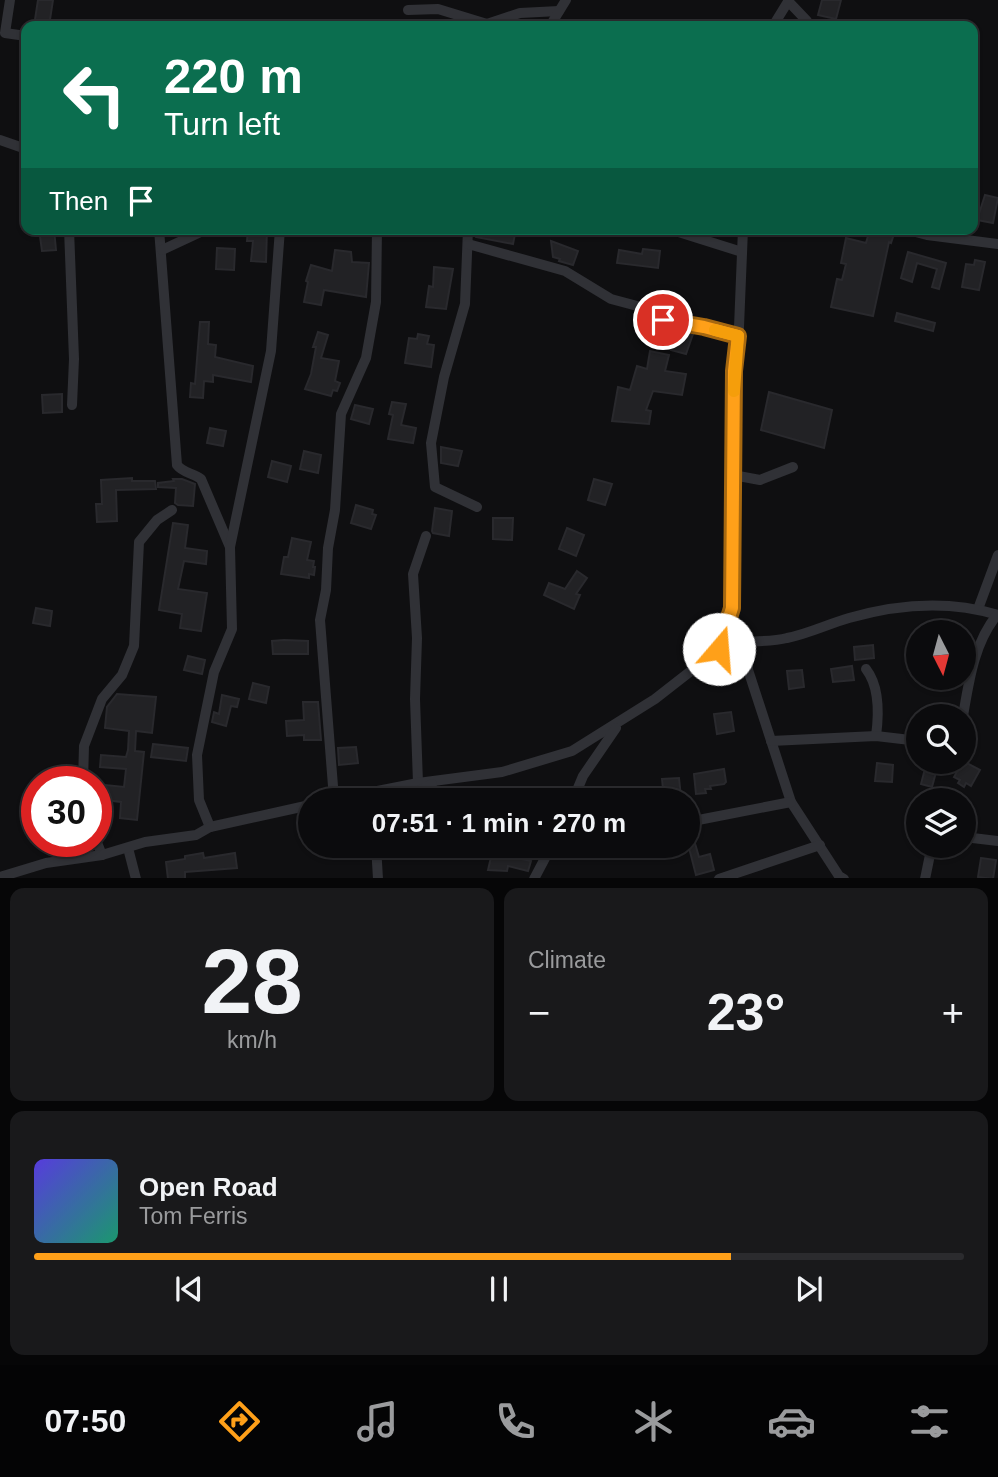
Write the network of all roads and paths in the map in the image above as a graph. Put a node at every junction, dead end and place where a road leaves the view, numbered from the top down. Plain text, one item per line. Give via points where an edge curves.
1 (10, 0) edge
2 (566, 0) edge
3 (788, 0) edge
4 (408, 10) dead end
5 (559, 11) junction
6 (477, 21) edge
7 (496, 21) edge
8 (553, 21) edge
9 (776, 21) edge
10 (806, 21) edge
11 (21, 35) edge
12 (69, 235) edge
13 (160, 235) edge
14 (194, 235) edge
15 (280, 235) edge
16 (377, 235) edge
17 (468, 235) edge
18 (687, 235) edge
19 (743, 235) edge
20 (927, 235) edge
21 (468, 244) junction
22 (998, 244) edge
23 (162, 250) junction
24 (742, 253) junction
25 (738, 336) junction
26 (72, 405) dead end
27 (793, 467) dead end
28 (733, 475) junction
29 (477, 507) dead end
30 (172, 510) dead end
31 (425, 536) dead end
32 (230, 547) junction
33 (998, 555) edge
34 (732, 608) junction
35 (978, 609) junction
36 (998, 615) edge
37 (739, 642) junction
38 (719, 649) junction
39 (748, 669) junction
40 (866, 669) dead end
41 (964, 704) edge
42 (620, 722) junction
43 (876, 736) junction
44 (906, 739) edge
45 (771, 741) junction
46 (83, 766) edge
47 (438, 781) junction
48 (418, 783) junction
49 (332, 788) edge
50 (401, 788) edge
51 (425, 788) edge
52 (578, 788) edge
53 (791, 802) junction
54 (298, 808) edge
55 (700, 820) edge
56 (210, 827) junction
57 (976, 838) edge
58 (998, 841) edge
59 (820, 845) junction
60 (128, 848) junction
61 (112, 852) edge
62 (88, 857) edge
63 (376, 858) edge
64 (545, 858) edge
65 (929, 858) edge
66 (8, 876) edge
67 (136, 878) edge
68 (377, 878) edge
69 (534, 878) edge
70 (719, 878) edge
71 (841, 878) edge
72 (925, 878) edge

1 - 11 street via 5,33
2 - 5 street
3 - 9 street
3 - 10 street
4 - 6 street via 438,9
5 - 7 street via 520,13
5 - 8 street
12 - 26 street
13 - 23 street
14 - 23 street
15 - 32 street via 271,351
16 - 49 street via 376,302 366,358 341,414 335,510 320,620
17 - 21 street
18 - 24 street
19 - 24 street
20 - 22 street
21 - 25 street via 565,271 611,299 641,307 663,320
21 - 29 street via 465,303 431,443 435,487
23 - 32 street via 177,466 201,479
24 - 25 street
25 - 28 street
27 - 28 street via 760,480
28 - 34 street
30 - 46 street via 139,542 134,646 122,676 102,699 84,746
31 - 48 street via 413,574
32 - 56 street via 232,629 214,671 197,755 199,800
33 - 35 street
34 - 37 street
34 - 38 street
35 - 36 street
35 - 37 street via 901,606 786,639
36 - 41 street via 986,628
37 - 39 street
38 - 39 street
38 - 42 street
39 - 45 street
40 - 43 street via 872,676 879,713
42 - 47 street via 572,751 502,772
42 - 52 street
43 - 44 street
43 - 45 street
45 - 53 street
47 - 48 street
47 - 51 street
48 - 50 street
53 - 55 street
53 - 59 street
54 - 56 street
56 - 60 street via 196,835
57 - 58 street
59 - 70 street
59 - 71 street
60 - 61 street
60 - 67 street
62 - 66 street via 46,863
63 - 68 street
64 - 69 street
65 - 72 street

